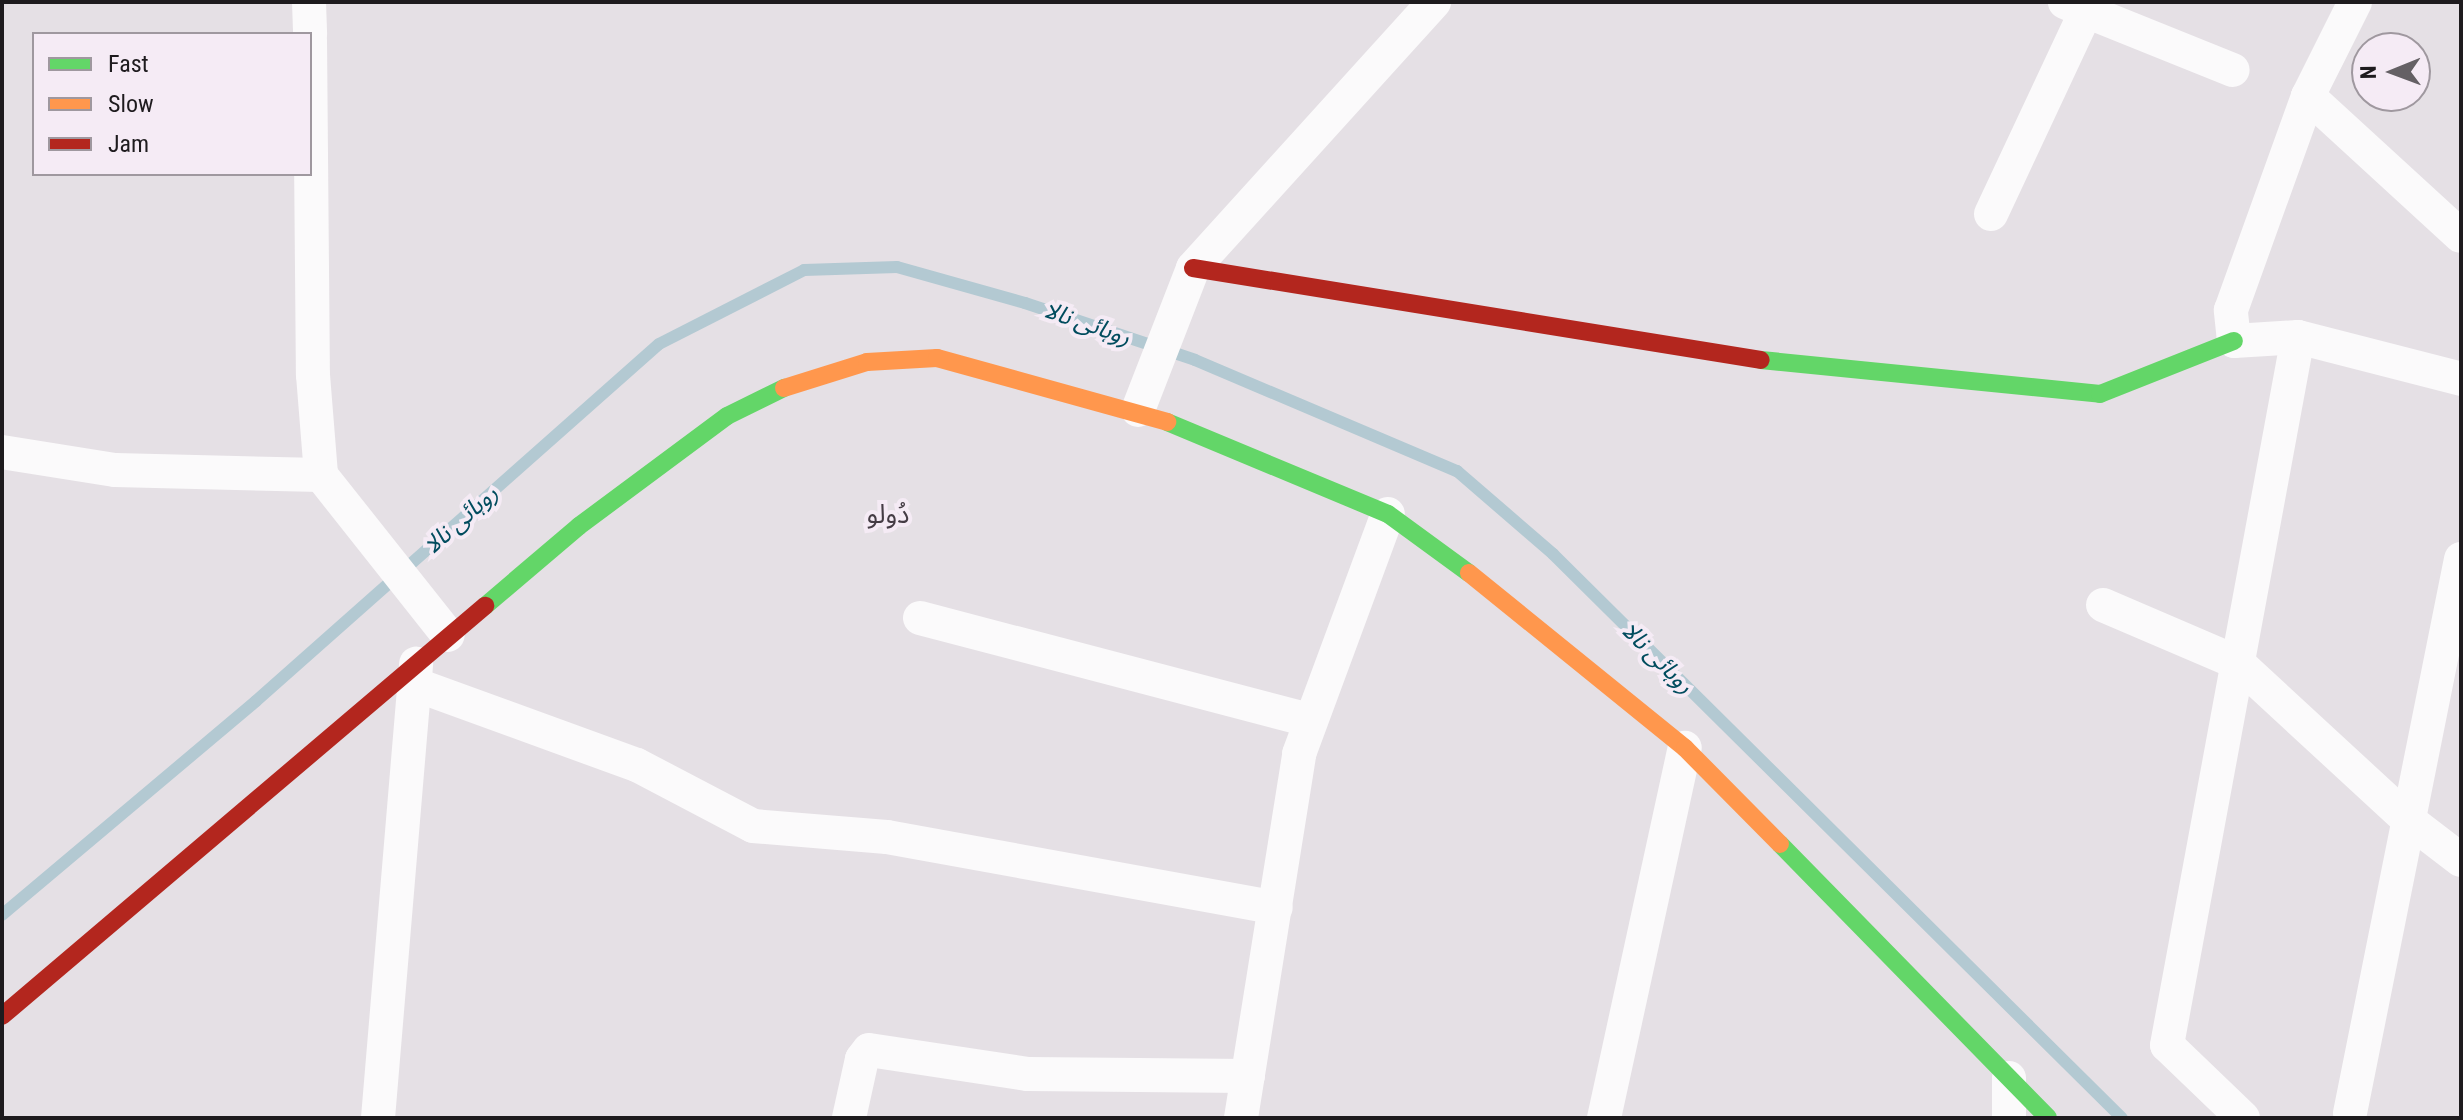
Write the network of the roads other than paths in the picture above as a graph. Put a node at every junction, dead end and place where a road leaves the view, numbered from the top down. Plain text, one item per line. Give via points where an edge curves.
1 (309, 2) edge
2 (1434, 2) edge
3 (2355, 2) edge
4 (2076, 7) edge
5 (310, 32) edge
6 (2233, 70) dead end
7 (2308, 96) junction
8 (311, 176) edge
9 (1991, 214) dead end
10 (2461, 236) edge
11 (1193, 268) junction
12 (2298, 337) junction
13 (2234, 341) junction
14 (2461, 379) edge
15 (1142, 400) junction
16 (2, 452) edge
17 (321, 475) junction
18 (1388, 514) junction
19 (2461, 559) edge
20 (2103, 605) dead end
21 (920, 618) dead end
22 (448, 635) junction
23 (2238, 663) junction
24 (416, 673) junction
25 (1308, 720) junction
26 (1685, 748) junction
27 (2406, 818) junction
28 (2461, 860) edge
29 (1276, 908) junction
30 (2, 1016) edge
31 (1248, 1076) junction
32 (2009, 1078) junction
33 (2350, 1113) dead end
34 (378, 1118) edge
35 (849, 1118) edge
36 (1241, 1118) edge
37 (1604, 1118) edge
38 (2009, 1118) edge
39 (2048, 1118) edge
40 (2243, 1118) edge

1 - 5 street
2 - 11 street
3 - 7 street
4 - 6 street
4 - 9 street
7 - 10 street
7 - 13 street via 2231,310
8 - 17 street via 313,375
11 - 13 street via 1701,354 2100,394
11 - 15 street
12 - 13 street
12 - 14 street
12 - 23 street
15 - 18 street
15 - 22 street via 937,358 867,362 807,377 727,416 579,526
16 - 17 street via 115,470
17 - 22 street
18 - 25 street
18 - 26 street via 1548,630
19 - 27 street
20 - 23 street
21 - 25 street
22 - 24 street
23 - 27 street
23 - 40 street via 2167,1045
24 - 29 street via 637,765 753,826 887,837
24 - 30 street
24 - 34 street
25 - 29 street
26 - 32 street
26 - 37 street
27 - 28 street
27 - 33 street
29 - 31 street
31 - 35 street via 1028,1074 869,1050 862,1059
31 - 36 street
32 - 38 street
32 - 39 street

